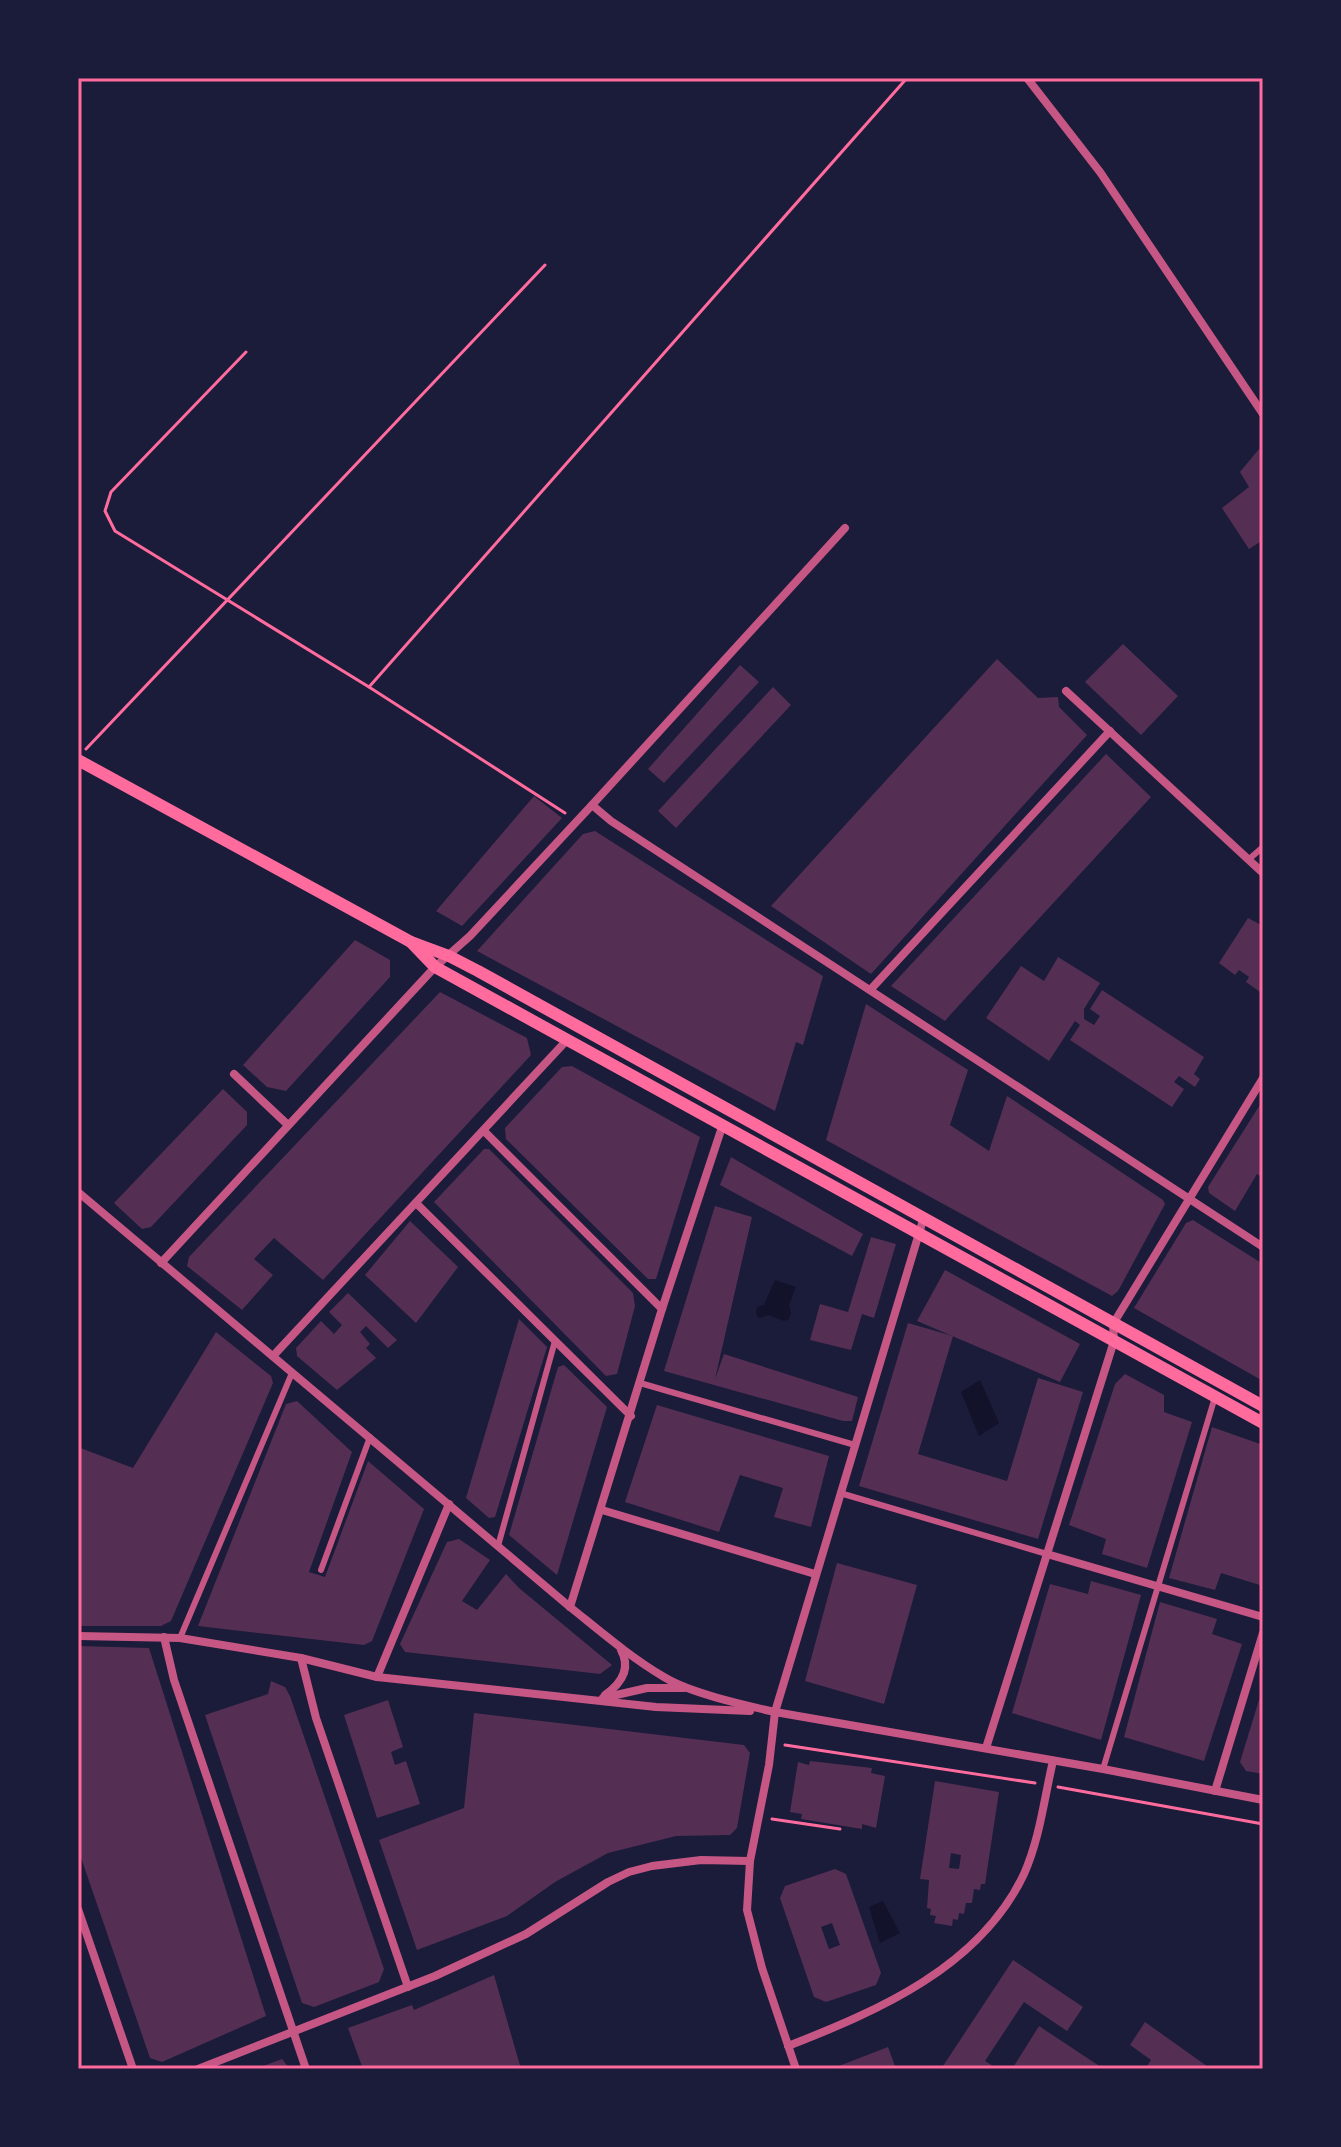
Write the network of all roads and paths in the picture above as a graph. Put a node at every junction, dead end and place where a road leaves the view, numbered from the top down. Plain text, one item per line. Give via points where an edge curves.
1 (907, 78) edge
2 (1027, 78) edge
3 (545, 265) dead end
4 (246, 352) dead end
5 (1263, 414) edge
6 (845, 528) dead end
7 (227, 598) junction
8 (369, 687) junction
9 (1066, 691) dead end
10 (1110, 731) junction
11 (78, 759) edge
12 (592, 805) junction
13 (577, 821) junction
14 (1263, 847) edge
15 (1248, 860) junction
16 (1263, 873) edge
17 (411, 942) junction
18 (449, 956) junction
19 (435, 967) junction
20 (871, 989) junction
21 (567, 1040) junction
22 (234, 1074) dead end
23 (1263, 1078) edge
24 (288, 1125) junction
25 (722, 1127) junction
26 (484, 1131) junction
27 (78, 1192) edge
28 (1188, 1199) junction
29 (416, 1203) junction
30 (923, 1220) junction
31 (918, 1236) junction
32 (1263, 1247) edge
33 (161, 1263) junction
34 (662, 1309) junction
35 (1113, 1324) junction
36 (555, 1340) junction
37 (1114, 1341) junction
38 (274, 1355) junction
39 (292, 1373) junction
40 (640, 1383) junction
41 (1215, 1397) junction
42 (1263, 1406) edge
43 (631, 1416) junction
44 (1263, 1423) edge
45 (370, 1437) junction
46 (855, 1445) junction
47 (840, 1493) junction
48 (449, 1504) junction
49 (602, 1510) junction
50 (498, 1546) junction
51 (1047, 1554) junction
52 (321, 1570) dead end
53 (815, 1574) junction
54 (1157, 1586) junction
55 (570, 1607) junction
56 (1263, 1617) edge
57 (1263, 1633) edge
58 (78, 1636) edge
59 (164, 1637) junction
60 (180, 1638) junction
61 (619, 1647) junction
62 (301, 1658) junction
63 (377, 1677) junction
64 (693, 1688) junction
65 (598, 1700) junction
66 (775, 1712) junction
67 (772, 1743) junction
68 (986, 1748) junction
69 (1053, 1761) junction
70 (1103, 1769) junction
71 (1048, 1785) junction
72 (1215, 1791) junction
73 (1263, 1800) edge
74 (759, 1817) junction
75 (1263, 1824) edge
76 (840, 1829) dead end
77 (750, 1861) junction
78 (78, 1909) edge
79 (408, 1987) junction
80 (294, 2033) junction
81 (788, 2046) junction
82 (133, 2069) edge
83 (198, 2069) edge
84 (306, 2069) edge
85 (796, 2069) edge

1 - 8 path
2 - 5 street via 1100,172
3 - 7 path
4 - 7 path via 111,492 105,511 115,531
6 - 12 street
7 - 8 path
7 - 11 path
8 - 13 path
9 - 10 street
10 - 15 street
10 - 20 street
11 - 17 main road
12 - 13 street
12 - 20 street
13 - 18 street
14 - 15 street
15 - 16 street
17 - 18 main road
17 - 19 main road
18 - 19 street
18 - 30 main road
19 - 21 main road
19 - 24 street
20 - 28 street
21 - 25 main road
21 - 26 street
22 - 24 street
23 - 28 street
24 - 33 street
25 - 31 main road
25 - 34 street
26 - 29 street
26 - 34 street
27 - 33 street
28 - 32 street
28 - 35 street
29 - 36 street
29 - 38 street
30 - 31 street
30 - 35 main road
31 - 37 main road
31 - 46 street
33 - 38 street
34 - 40 street
35 - 37 street
35 - 42 main road
36 - 43 street
36 - 50 street
37 - 41 main road
37 - 51 street
38 - 39 street
39 - 45 street
39 - 60 street
40 - 43 street
40 - 46 street
41 - 44 main road
41 - 54 street
43 - 49 street
45 - 48 street
45 - 52 street
46 - 47 street
47 - 51 street
47 - 53 street
48 - 50 street
48 - 63 street
49 - 53 street
49 - 55 street
50 - 55 street
51 - 54 street
51 - 68 street
53 - 66 street
54 - 56 street
54 - 70 street
55 - 61 street
57 - 72 street
58 - 59 street
59 - 60 street
59 - 80 street
60 - 62 street
61 - 64 street via 666,1679
61 - 65 street via 626,1660 624,1676
62 - 63 street
62 - 79 street via 316,1718
63 - 65 street
64 - 65 street via 647,1688
64 - 66 street
65 - 66 street
66 - 67 street
66 - 68 street
67 - 71 path
67 - 74 street
68 - 69 street
69 - 70 street
69 - 71 street
70 - 72 street
71 - 75 path
71 - 81 street via 1042,1822 1023,1875 978,1937 891,2002
72 - 73 street
74 - 76 path
74 - 77 street
77 - 79 street via 701,1860 629,1872 526,1934
77 - 81 street via 747,1910
78 - 82 street
79 - 80 street
80 - 83 street
80 - 84 street
81 - 85 street

